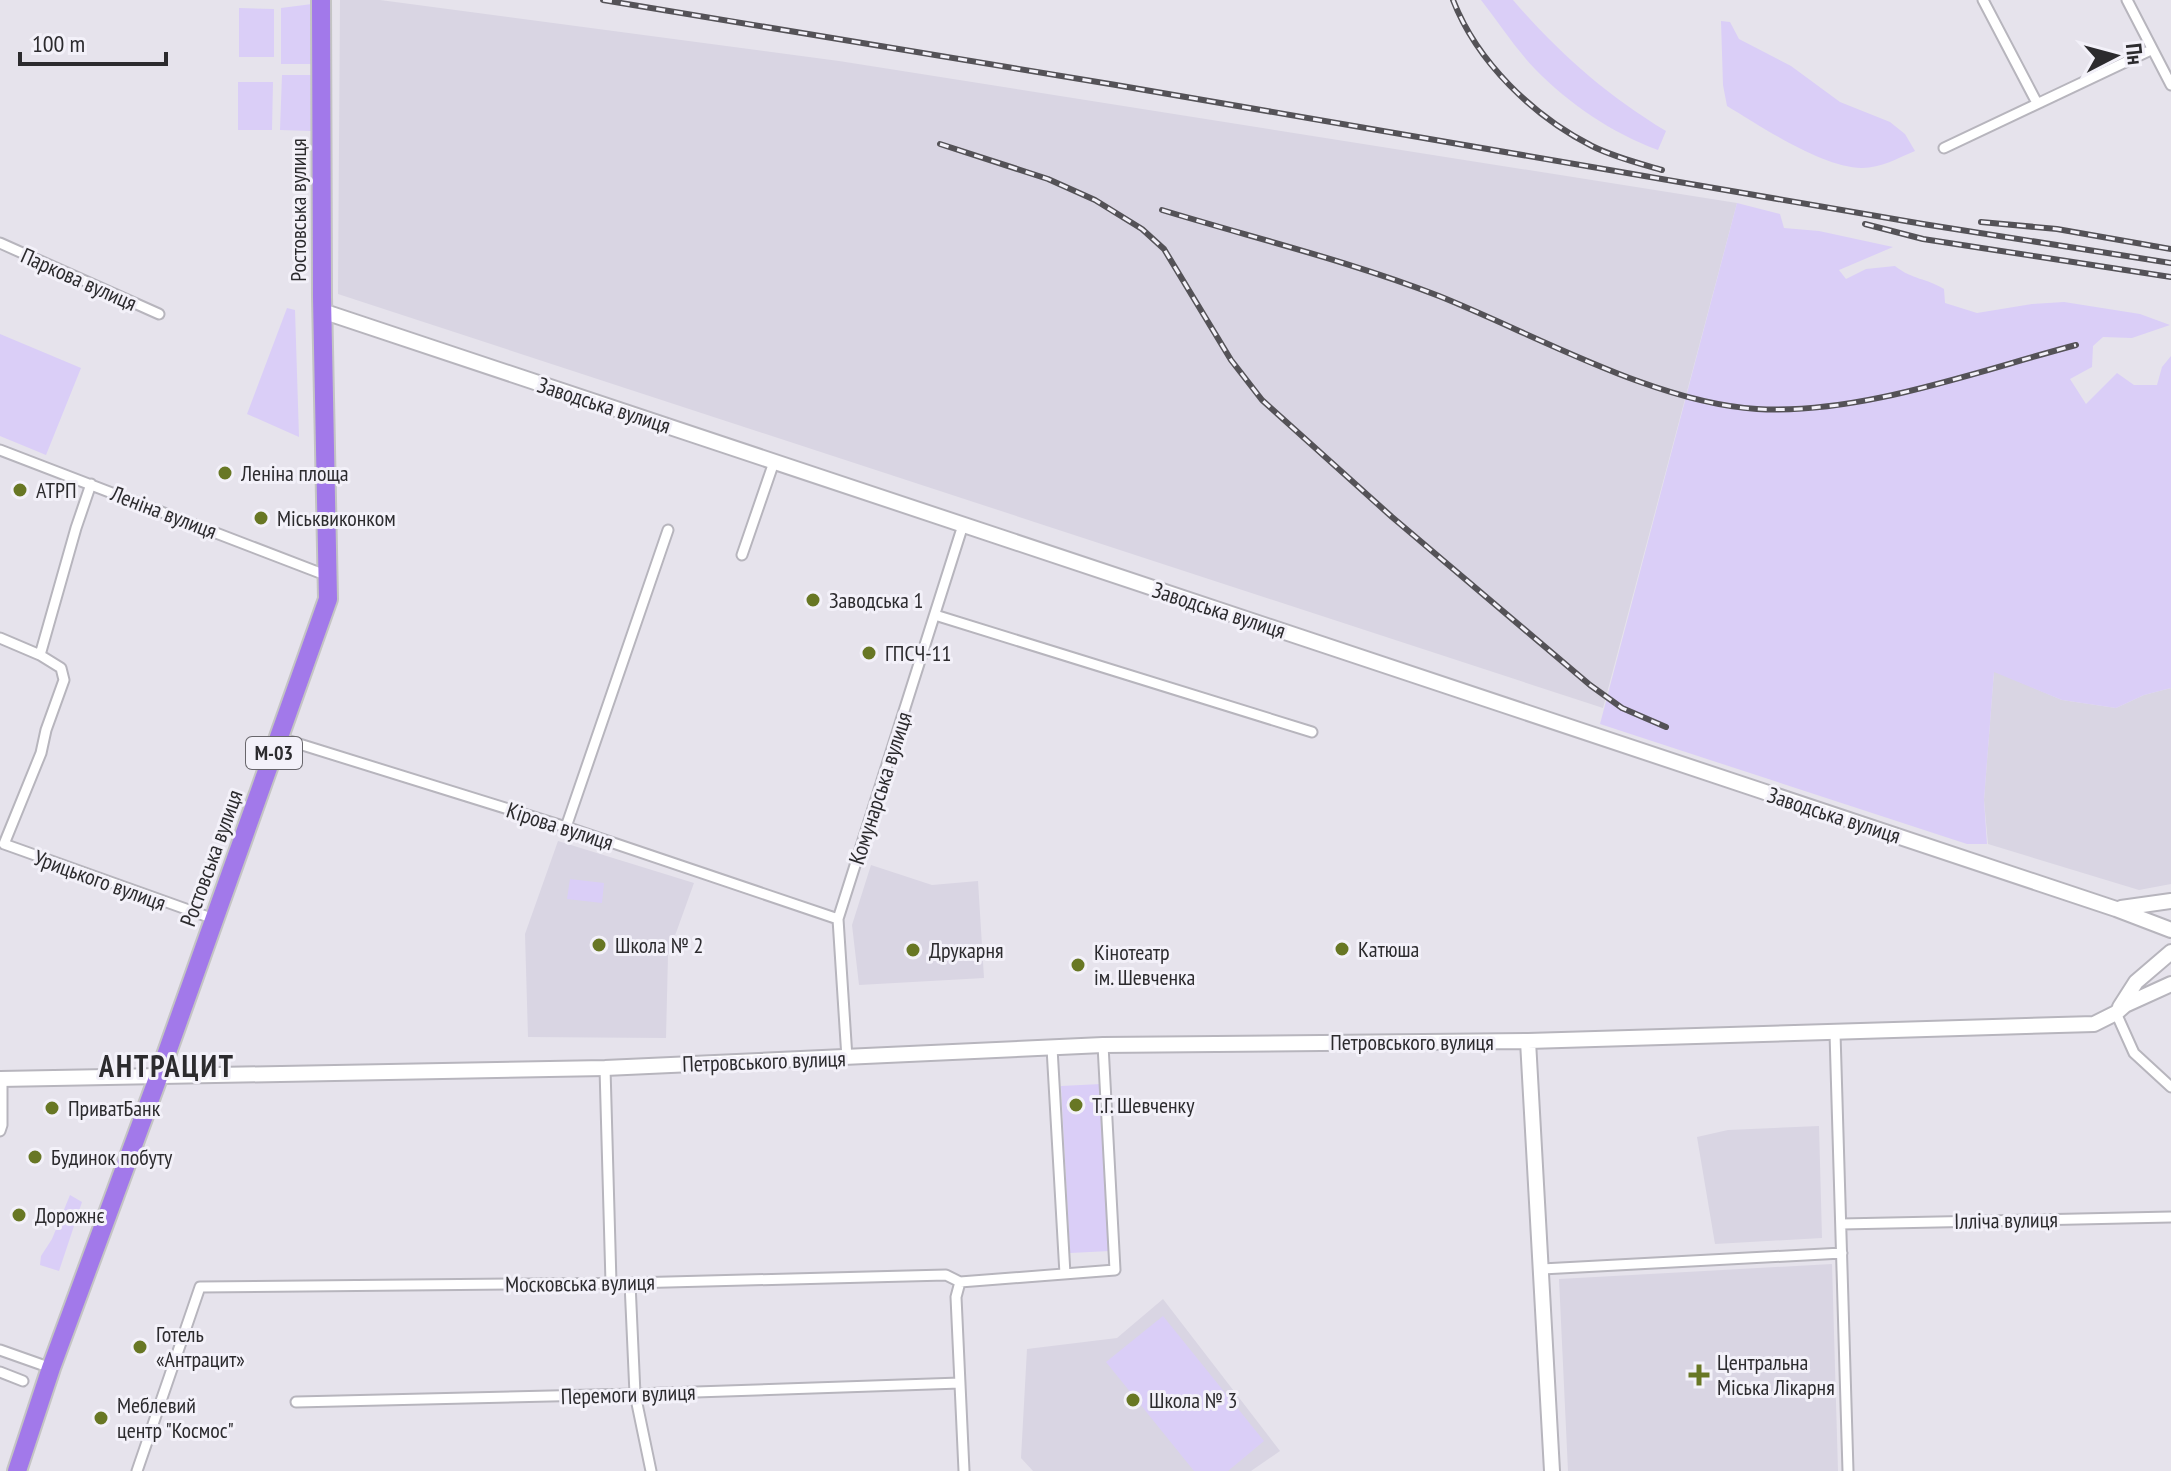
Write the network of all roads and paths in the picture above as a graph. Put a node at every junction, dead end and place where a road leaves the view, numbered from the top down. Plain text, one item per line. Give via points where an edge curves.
1 (321, 0) edge
2 (1983, 0) edge
3 (2127, 0) edge
4 (2151, 50) junction
5 (2171, 85) edge
6 (2037, 103) junction
7 (1944, 148) dead end
8 (0, 243) edge
9 (322, 311) junction
10 (159, 314) dead end
11 (0, 450) edge
12 (774, 462) junction
13 (91, 484) junction
14 (963, 525) junction
15 (668, 530) dead end
16 (742, 555) dead end
17 (328, 576) junction
18 (935, 615) junction
19 (0, 638) edge
20 (40, 655) junction
21 (1312, 732) dead end
22 (280, 738) junction
23 (566, 827) junction
24 (2171, 901) edge
25 (2116, 909) junction
26 (214, 919) junction
27 (838, 919) junction
28 (2171, 930) edge
29 (2171, 952) edge
30 (2171, 984) edge
31 (2116, 1013) junction
32 (1835, 1033) junction
33 (1528, 1041) junction
34 (1103, 1045) junction
35 (1052, 1048) junction
36 (847, 1058) junction
37 (605, 1068) junction
38 (159, 1075) junction
39 (1, 1079) edge
40 (2171, 1087) edge
41 (0, 1131) edge
42 (2171, 1217) edge
43 (1841, 1224) junction
44 (1842, 1253) junction
45 (1542, 1269) junction
46 (1065, 1274) junction
47 (960, 1282) junction
48 (611, 1283) junction
49 (630, 1283) junction
50 (0, 1350) edge
51 (51, 1368) junction
52 (0, 1372) edge
53 (23, 1381) dead end
54 (960, 1383) junction
55 (635, 1394) junction
56 (296, 1402) dead end
57 (17, 1471) edge
58 (137, 1471) edge
59 (651, 1471) edge
60 (964, 1471) edge
61 (1552, 1471) edge
62 (1848, 1471) edge

1 - 9 highway, Ростовська вулиця / М-03
2 - 6 street
3 - 4 street
4 - 5 street
4 - 6 street
6 - 7 street
8 - 10 street, Паркова вулиця
9 - 12 main road, Заводська вулиця
9 - 17 highway, Ростовська вулиця / М-03
11 - 13 street, Леніна вулиця
12 - 14 main road, Заводська вулиця
12 - 16 street
13 - 17 street, Леніна вулиця
13 - 20 street
14 - 18 street, Комунарська вулиця
14 - 25 main road, Заводська вулиця
15 - 23 street
17 - 22 highway, Ростовська вулиця / М-03 via 328,599
18 - 21 street
18 - 27 street, Комунарська вулиця
19 - 20 street
20 - 26 street, Урицького вулиця via 61,668 64,680 4,844
22 - 23 street, Кірова вулиця
22 - 26 highway, Ростовська вулиця / М-03
23 - 27 street, Кірова вулиця
24 - 25 main road
25 - 28 main road, Заводська вулиця
26 - 38 highway, Ростовська вулиця / М-03
27 - 36 street, Комунарська вулиця
29 - 31 main road via 2136,982
30 - 31 main road, Петровського вулиця
31 - 32 main road, Петровського вулиця via 2094,1024
31 - 40 street via 2134,1053
32 - 33 main road, Петровського вулиця
32 - 43 street
33 - 34 main road, Петровського вулиця
33 - 45 main road
34 - 35 main road, Петровського вулиця
34 - 46 street, Московська вулиця via 1115,1270
35 - 36 main road, Петровського вулиця
35 - 46 street
36 - 37 main road, Петровського вулиця
37 - 38 main road, Петровського вулиця
37 - 48 street
38 - 39 main road, Петровського вулиця
38 - 51 highway, Ростовська вулиця / М-03
39 - 41 street
42 - 43 street, Ілліча вулиця
43 - 44 street
44 - 45 street
44 - 62 street
45 - 61 main road
46 - 47 street, Московська вулиця
47 - 49 street, Московська вулиця via 946,1275
47 - 54 street
48 - 49 street, Московська вулиця
48 - 58 street, Московська вулиця via 200,1287
49 - 55 street
50 - 51 street
51 - 57 highway, Ростовська вулиця / М-03
52 - 53 street
54 - 55 street, Перемоги вулиця
54 - 60 street
55 - 56 street, Перемоги вулиця
55 - 59 street

